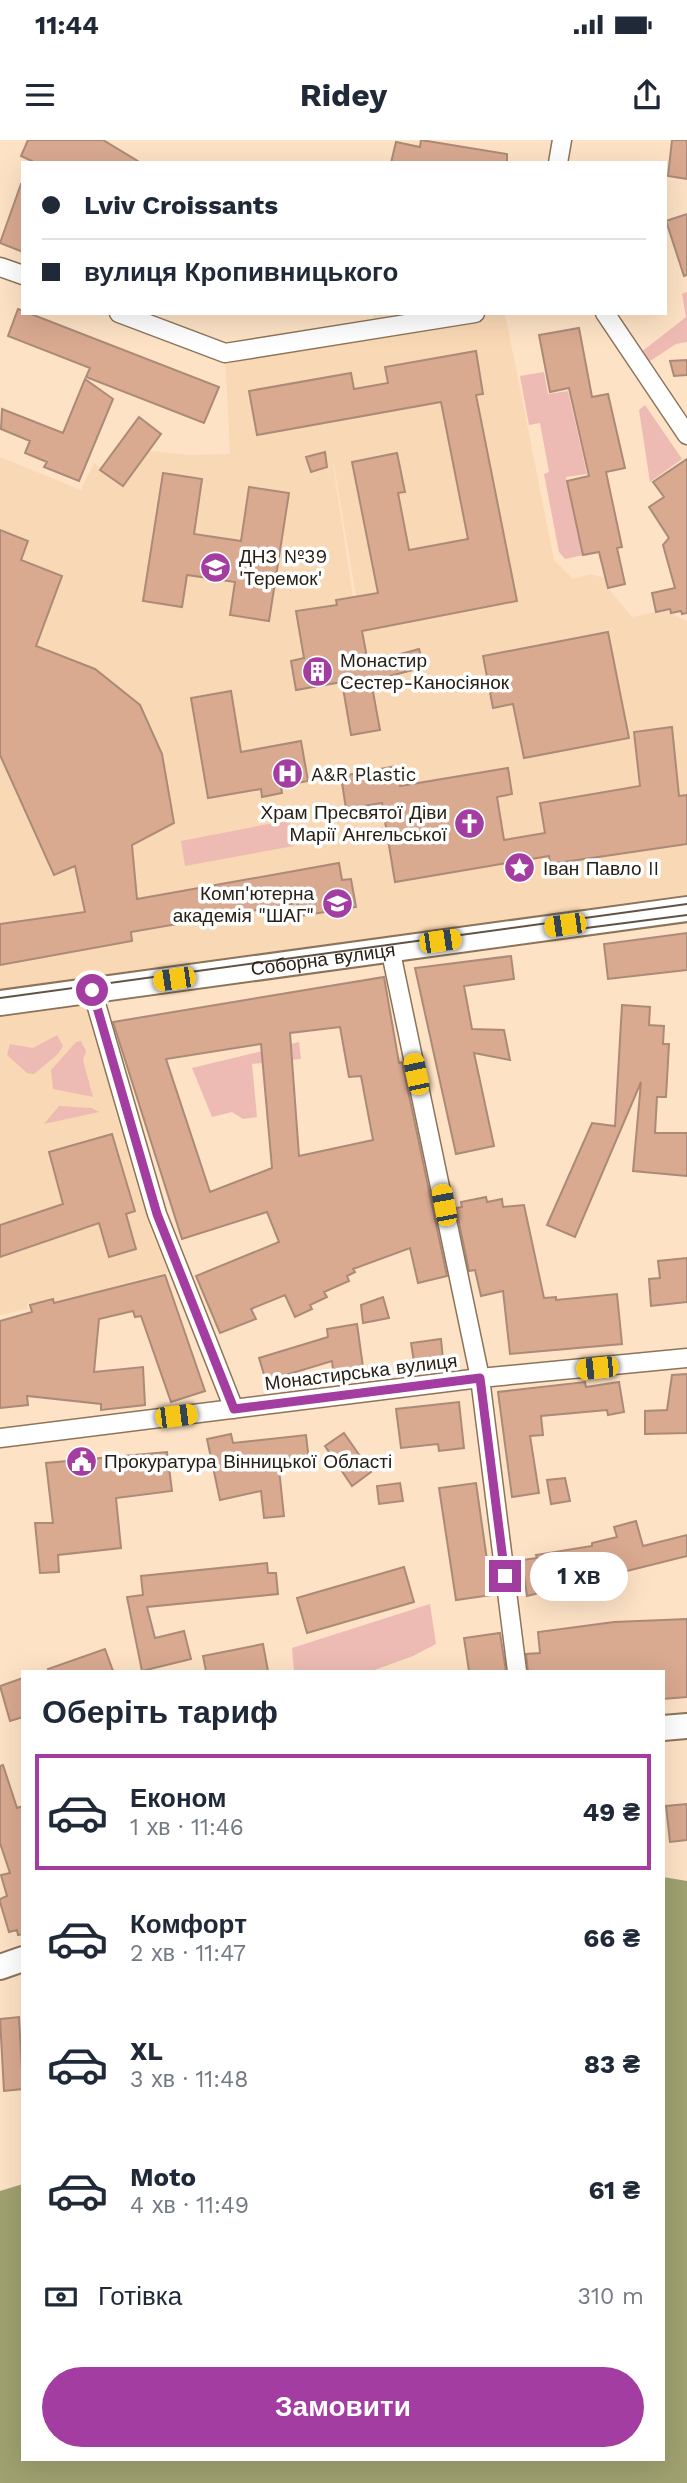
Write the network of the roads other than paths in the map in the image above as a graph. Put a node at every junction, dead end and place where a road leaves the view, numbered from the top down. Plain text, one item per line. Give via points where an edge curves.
1 (562, 140) edge
2 (558, 161) edge
3 (0, 267) edge
4 (21, 274) edge
5 (124, 315) edge
6 (463, 315) edge
7 (606, 315) edge
8 (687, 435) edge
9 (687, 909) edge
10 (390, 948) junction
11 (92, 990) junction
12 (0, 1003) edge
13 (687, 1358) edge
14 (480, 1378) junction
15 (234, 1409) junction
16 (0, 1438) edge
17 (517, 1670) edge
18 (687, 1726) edge
19 (665, 1728) edge
20 (21, 1960) edge
21 (0, 1967) edge

1 - 2 street
3 - 4 street
5 - 6 street via 225,354
7 - 8 street
9 - 10 street, Соборна вулиця
10 - 11 street, Соборна вулиця
10 - 14 street
11 - 12 street, Соборна вулиця
11 - 15 street via 157,1214
13 - 14 street, Монастирська вулиця
14 - 15 street, Монастирська вулиця
14 - 17 street
15 - 16 street, Монастирська вулиця
18 - 19 street
20 - 21 street

